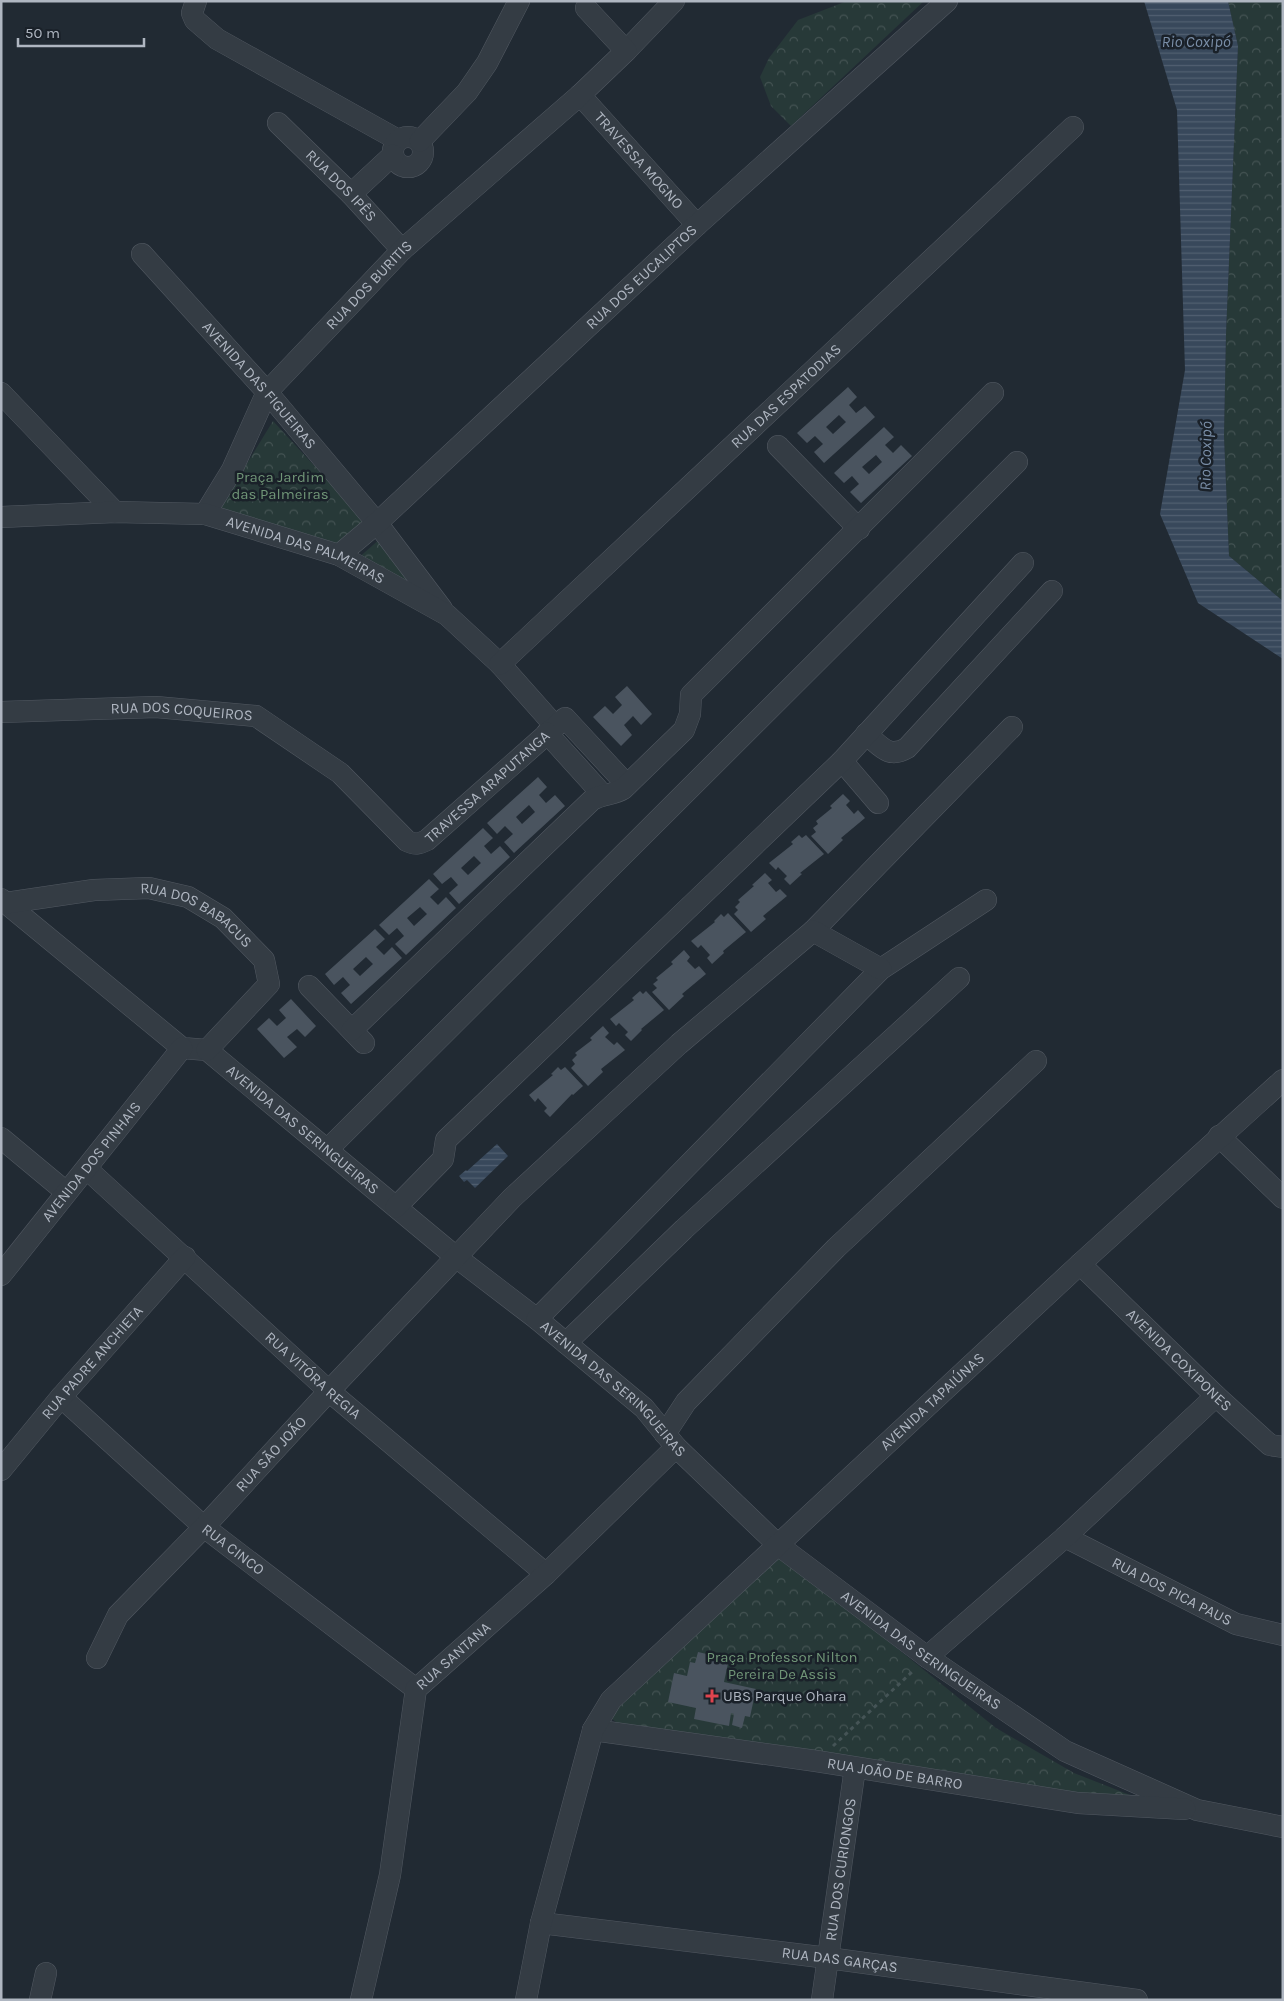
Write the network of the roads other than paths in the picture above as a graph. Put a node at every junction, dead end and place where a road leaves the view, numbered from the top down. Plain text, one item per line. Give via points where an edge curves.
1 (196, 1) edge
2 (519, 1) edge
3 (674, 1) edge
4 (947, 1) edge
5 (586, 8) dead end
6 (626, 51) junction
7 (580, 95) junction
8 (278, 123) dead end
9 (1073, 127) dead end
10 (396, 148) junction
11 (351, 194) junction
12 (697, 225) junction
13 (402, 250) junction
14 (142, 254) dead end
15 (267, 392) junction
16 (1, 393) edge
17 (994, 393) dead end
18 (778, 446) dead end
19 (1017, 462) dead end
20 (115, 512) junction
21 (205, 514) junction
22 (1, 517) edge
23 (377, 523) junction
24 (859, 529) junction
25 (339, 555) junction
26 (1023, 563) dead end
27 (1052, 591) dead end
28 (447, 615) junction
29 (500, 664) junction
30 (1, 712) edge
31 (556, 726) junction
32 (1012, 727) dead end
33 (866, 734) junction
34 (842, 761) junction
35 (627, 785) junction
36 (602, 795) junction
37 (878, 802) dead end
38 (406, 841) joint
39 (986, 900) dead end
40 (3, 901) edge
41 (813, 931) junction
42 (881, 968) junction
43 (959, 978) dead end
44 (309, 986) dead end
45 (182, 1048) junction
46 (207, 1050) junction
47 (1036, 1061) dead end
48 (1283, 1080) edge
49 (1219, 1136) junction
50 (1, 1138) edge
51 (328, 1149) junction
52 (86, 1169) junction
53 (66, 1192) junction
54 (1283, 1198) edge
55 (396, 1206) junction
56 (185, 1257) junction
57 (456, 1257) junction
58 (1080, 1264) junction
59 (1, 1275) edge
60 (536, 1319) junction
61 (566, 1343) junction
62 (329, 1391) junction
63 (1216, 1396) junction
64 (61, 1397) junction
65 (670, 1440) junction
66 (1283, 1447) edge
67 (1, 1470) edge
68 (204, 1528) junction
69 (1064, 1537) junction
70 (778, 1545) junction
71 (546, 1574) junction
72 (1283, 1635) edge
73 (927, 1657) junction
74 (97, 1658) dead end
75 (416, 1689) junction
76 (594, 1730) junction
77 (855, 1768) junction
78 (1197, 1810) junction
79 (1283, 1827) edge
80 (541, 1923) junction
81 (828, 1958) junction
82 (46, 1973) dead end
83 (40, 2000) edge
84 (361, 2000) edge
85 (526, 2000) edge
86 (822, 2000) edge
87 (1137, 2000) edge

1 - 10 street via 192,12 195,20 217,39
2 - 10 street via 487,63 467,92 420,141 405,136
3 - 6 street, RUA DOS BURITIS
4 - 12 street, RUA DOS EUCALIPTOS
5 - 6 street
6 - 7 street, RUA DOS BURITIS
7 - 12 street, TRAVESSA MOGNO
7 - 13 street, RUA DOS BURITIS
8 - 11 street, RUA DOS IPÊS
9 - 29 street, RUA DAS ESPATODIAS
10 - 11 street
11 - 13 street, RUA DOS IPÊS
12 - 23 street, RUA DOS EUCALIPTOS
13 - 15 street, RUA DOS BURITIS
14 - 15 street, AVENIDA DAS FIGUEIRAS
15 - 21 street, RUA DOS BURITIS via 232,470
15 - 23 street, AVENIDA DAS FIGUEIRAS
16 - 20 street
17 - 24 street
18 - 24 street
19 - 51 street
20 - 21 street, AVENIDA DAS PALMEIRAS
20 - 22 street, AVENIDA DAS PALMEIRAS
21 - 25 street, AVENIDA DAS PALMEIRAS
23 - 25 street, RUA DOS EUCALIPTOS
23 - 28 street, AVENIDA DAS FIGUEIRAS
24 - 35 street via 691,695 690,714 684,730
25 - 28 street, AVENIDA DAS PALMEIRAS
26 - 33 street
27 - 33 street via 907,748 897,753 887,752
28 - 29 street, AVENIDA DAS PALMEIRAS
29 - 31 street, AVENIDA DAS PALMEIRAS
30 - 38 street, RUA DOS COQUEIROS via 156,707 256,716 340,773
31 - 35 street
31 - 36 street
31 - 38 street, TRAVESSA ARAPUTANGA via 427,840 420,844
32 - 41 street, RUA SÃO JOÃO
33 - 34 street
34 - 37 street
34 - 55 street via 446,1140 443,1159
35 - 36 street via 618,792
36 - 44 street via 592,800 358,1037
39 - 42 street
40 - 45 street
40 - 46 street, RUA DOS BABACUS via 94,890 149,888 188,897 223,918 264,960 269,984
41 - 42 street
41 - 57 street, RUA SÃO JOÃO via 680,1044 512,1198
42 - 60 street
43 - 61 street via 684,1229
45 - 46 street
45 - 52 street, AVENIDA DOS PINHAIS
46 - 51 street, AVENIDA DAS SERINGUEIRAS
47 - 65 street, RUA SANTANA via 836,1248 686,1402
48 - 49 street, AVENIDA TAPAIÚNAS
49 - 54 street
49 - 58 street, AVENIDA TAPAIÚNAS
50 - 53 street
51 - 55 street, AVENIDA DAS SERINGUEIRAS
52 - 53 street, AVENIDA DOS PINHAIS
52 - 56 street, RUA VITÓRA REGIA
53 - 59 street, AVENIDA DOS PINHAIS
55 - 57 street, AVENIDA DAS SERINGUEIRAS
56 - 62 street, RUA VITÓRA REGIA
56 - 64 street, RUA PADRE ANCHIETA
57 - 60 street, AVENIDA DAS SERINGUEIRAS
57 - 62 street, RUA SÃO JOÃO
58 - 63 street, AVENIDA COXIPONES
58 - 70 street, AVENIDA TAPAIÚNAS
60 - 61 street, AVENIDA DAS SERINGUEIRAS
61 - 65 street, AVENIDA DAS SERINGUEIRAS via 644,1408
62 - 68 street, RUA SÃO JOÃO
62 - 71 street, RUA VITÓRA REGIA
63 - 66 street, AVENIDA COXIPONES via 1270,1445
63 - 69 street
64 - 67 street, RUA PADRE ANCHIETA
64 - 68 street, RUA CINCO
65 - 70 street, AVENIDA DAS SERINGUEIRAS
65 - 71 street, RUA SANTANA
68 - 74 street, RUA SÃO JOÃO via 118,1615
68 - 75 street, RUA CINCO
69 - 72 street, RUA DOS PICA PAUS via 1236,1624
69 - 73 street
70 - 73 street, AVENIDA DAS SERINGUEIRAS
70 - 76 street, AVENIDA TAPAIÚNAS via 612,1700
71 - 75 street, RUA SANTANA
73 - 78 street, AVENIDA DAS SERINGUEIRAS via 1065,1751
75 - 84 street, RUA SANTANA via 390,1875
76 - 77 street, RUA JOÃO DE BARRO
76 - 80 street, AVENIDA TAPAIÚNAS
77 - 78 street, RUA JOÃO DE BARRO via 1078,1804
77 - 81 street, RUA DOS CURIONGOS
78 - 79 street, AVENIDA DAS SERINGUEIRAS
80 - 81 street, RUA DAS GARÇAS
80 - 85 street, AVENIDA TAPAIÚNAS
81 - 86 street, RUA DOS CURIONGOS
81 - 87 street, RUA DAS GARÇAS
82 - 83 street

